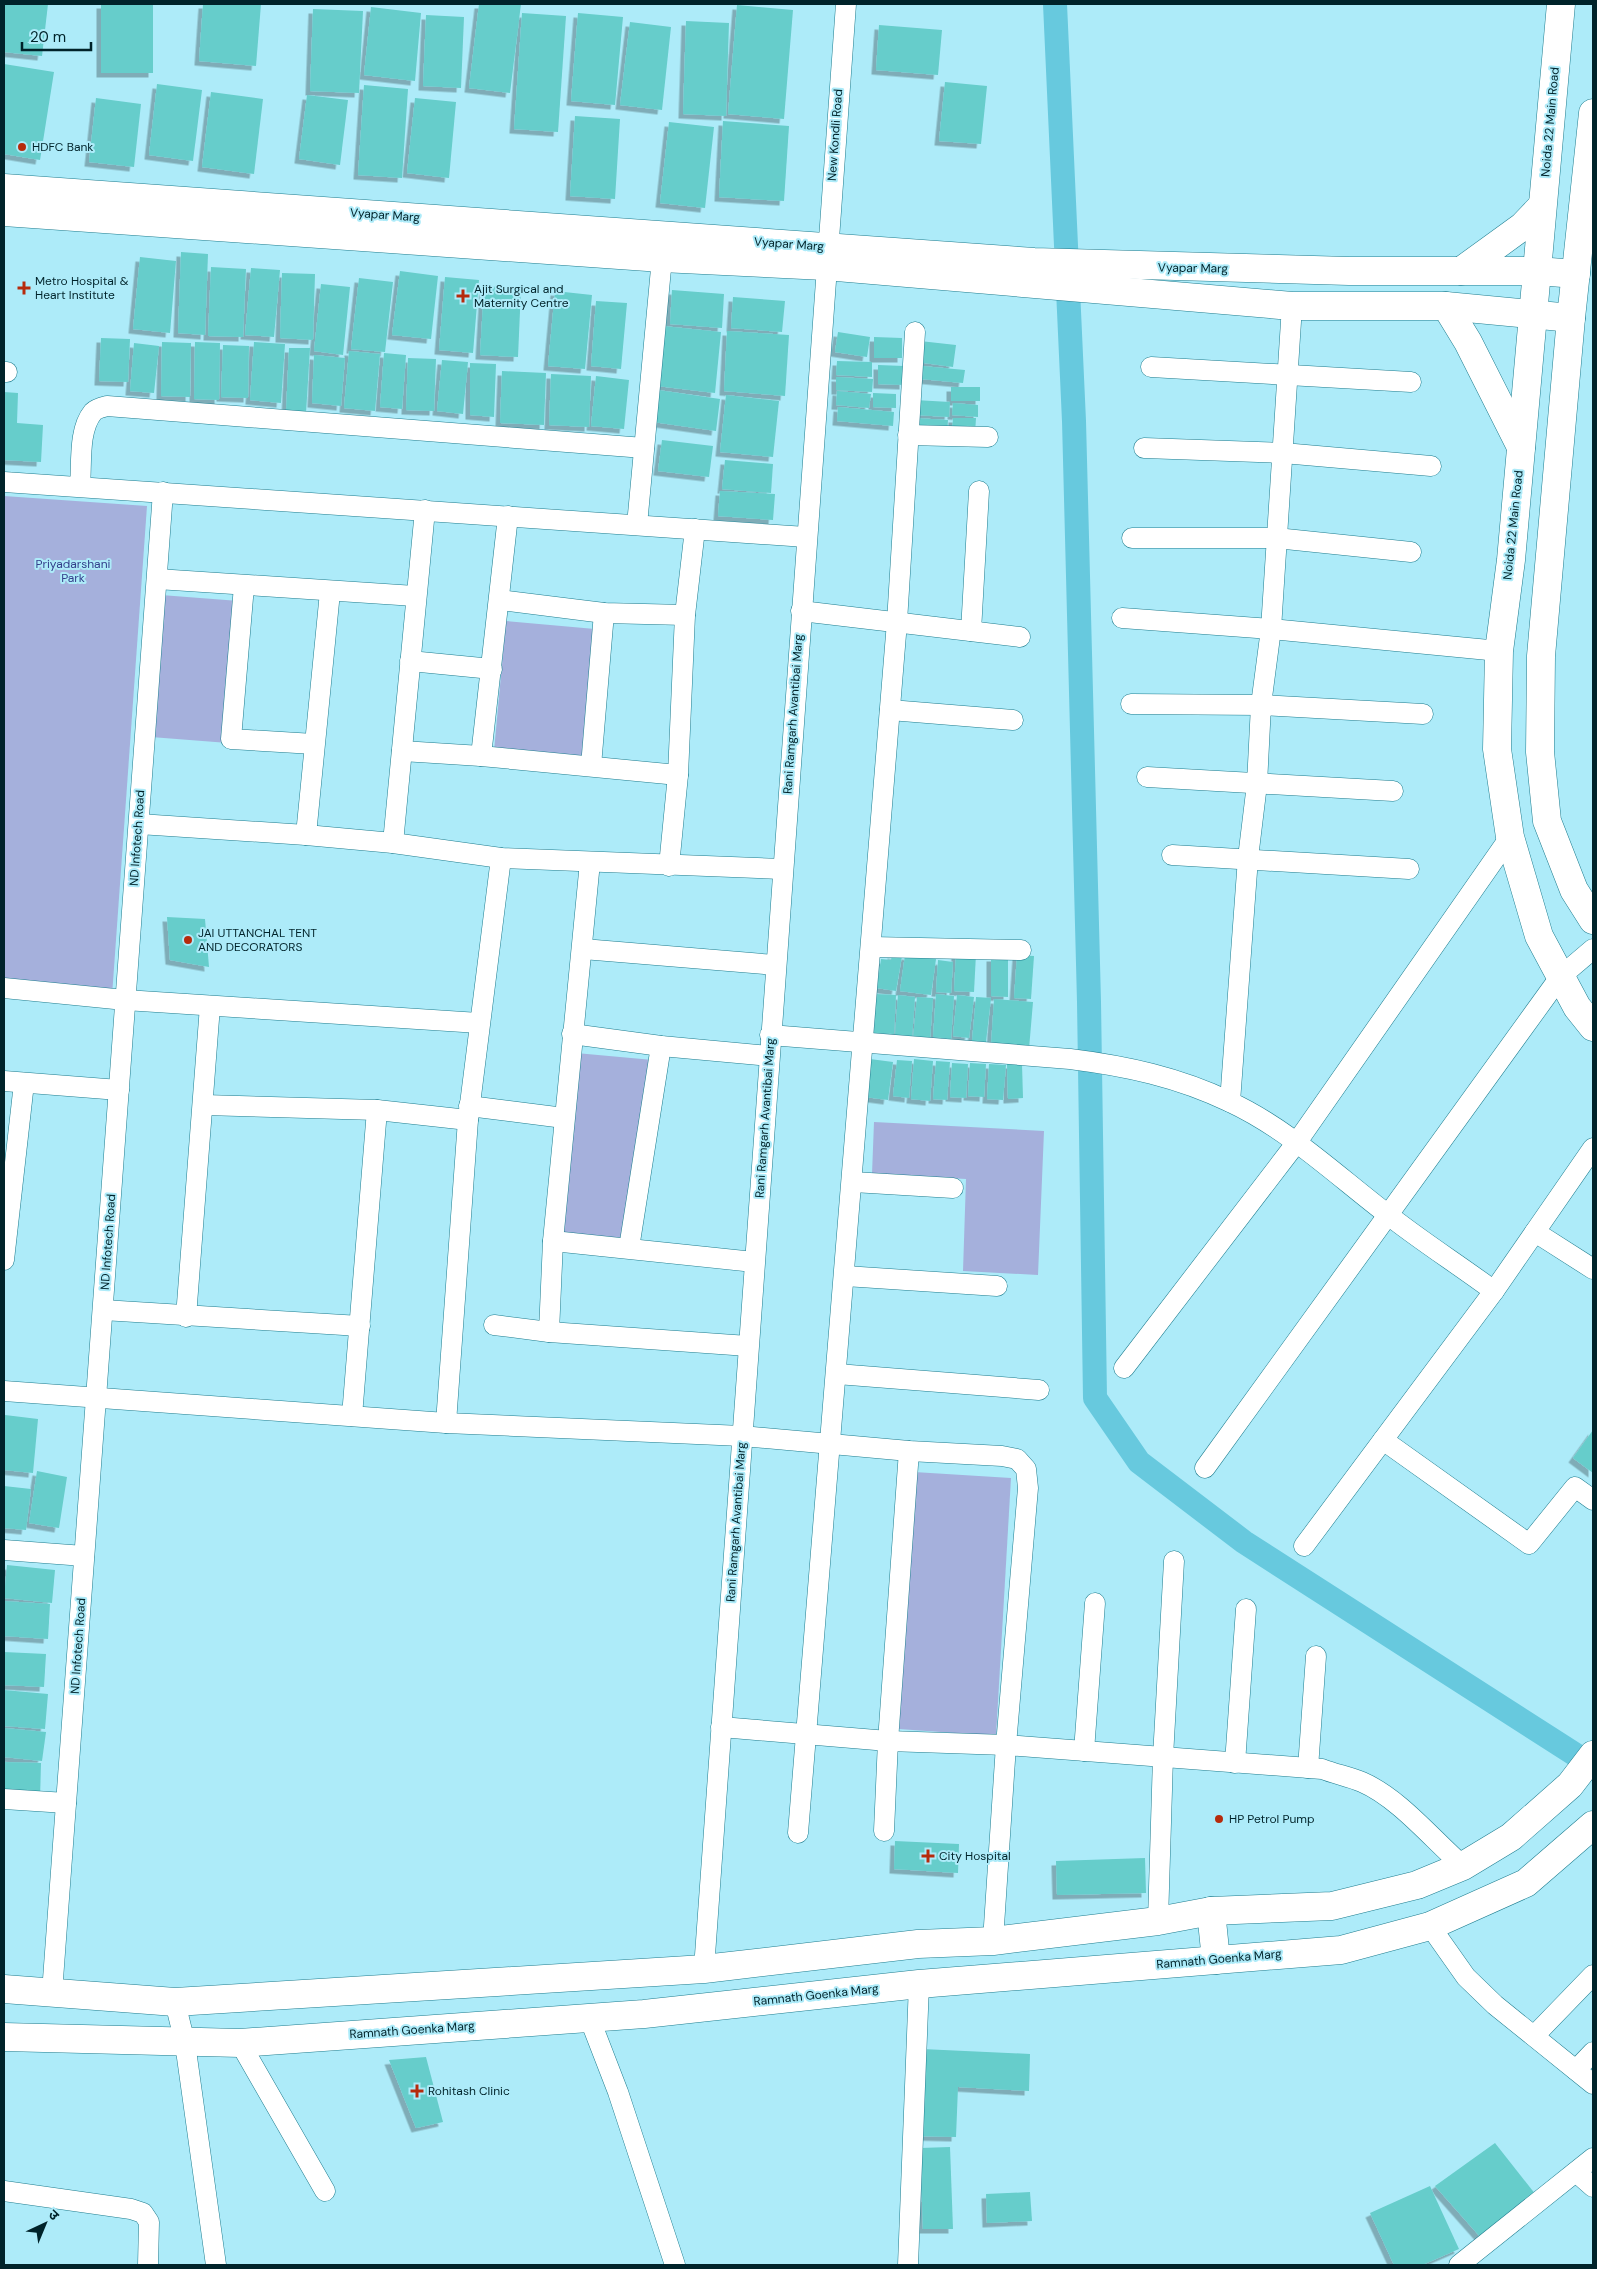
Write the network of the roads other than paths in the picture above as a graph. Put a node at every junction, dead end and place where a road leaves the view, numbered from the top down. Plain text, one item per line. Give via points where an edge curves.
1 (846, 4) edge
2 (1561, 4) edge
3 (1593, 113) edge
4 (4, 188) edge
5 (1542, 206) junction
6 (4, 212) edge
7 (826, 256) junction
8 (662, 258) junction
9 (1460, 271) junction
10 (1537, 271) junction
11 (1034, 273) junction
12 (1576, 274) junction
13 (1292, 306) junction
14 (1446, 306) junction
15 (1533, 315) junction
16 (1571, 318) junction
17 (915, 332) dead end
18 (1151, 367) dead end
19 (1288, 374) junction
20 (1411, 382) dead end
21 (908, 434) junction
22 (988, 437) dead end
23 (1521, 447) junction
24 (644, 448) junction
25 (1144, 448) dead end
26 (1283, 452) junction
27 (1431, 466) dead end
28 (4, 482) edge
29 (80, 486) junction
30 (163, 492) junction
31 (979, 492) dead end
32 (425, 510) junction
33 (508, 516) junction
34 (637, 525) junction
35 (695, 529) junction
36 (806, 537) junction
37 (1132, 538) dead end
38 (1276, 538) junction
39 (1411, 552) dead end
40 (156, 579) junction
41 (244, 586) junction
42 (330, 592) junction
43 (415, 596) junction
44 (500, 600) junction
45 (801, 611) junction
46 (604, 613) junction
47 (685, 615) junction
48 (1122, 618) dead end
49 (897, 622) junction
50 (1271, 629) junction
51 (971, 631) junction
52 (1020, 637) dead end
53 (1499, 651) junction
54 (410, 662) junction
55 (492, 669) junction
56 (1131, 704) dead end
57 (1261, 705) junction
58 (890, 710) junction
59 (1422, 714) dead end
60 (1013, 720) dead end
61 (314, 744) junction
62 (402, 751) junction
63 (481, 756) junction
64 (591, 766) junction
65 (678, 775) junction
66 (1146, 777) dead end
67 (1257, 784) junction
68 (1393, 791) dead end
69 (138, 824) junction
70 (306, 835) junction
71 (1510, 836) junction
72 (393, 843) junction
73 (1172, 855) dead end
74 (501, 858) junction
75 (1248, 858) junction
76 (590, 862) junction
77 (669, 866) junction
78 (1409, 868) dead end
79 (782, 869) junction
80 (1593, 920) edge
81 (872, 947) junction
82 (582, 949) junction
83 (1593, 949) edge
84 (1020, 950) dead end
85 (775, 965) junction
86 (1560, 977) junction
87 (4, 988) edge
88 (125, 1000) junction
89 (210, 1006) junction
90 (479, 1023) junction
91 (1593, 1027) edge
92 (572, 1034) junction
93 (770, 1035) junction
94 (863, 1042) junction
95 (661, 1046) junction
96 (769, 1056) junction
97 (4, 1081) edge
98 (24, 1082) junction
99 (119, 1090) junction
100 (1230, 1102) junction
101 (204, 1105) junction
102 (377, 1110) junction
103 (468, 1113) junction
104 (564, 1118) junction
105 (1297, 1142) junction
106 (1593, 1148) edge
107 (853, 1182) junction
108 (953, 1188) dead end
109 (7, 1197) edge
110 (1388, 1215) junction
111 (1535, 1232) junction
112 (553, 1241) junction
113 (629, 1248) junction
114 (4, 1260) edge
115 (754, 1262) junction
116 (1593, 1269) edge
117 (845, 1276) junction
118 (997, 1286) dead end
119 (1494, 1291) junction
120 (103, 1310) junction
121 (186, 1317) junction
122 (494, 1325) dead end
123 (360, 1326) junction
124 (549, 1332) junction
125 (748, 1346) junction
126 (1124, 1368) dead end
127 (837, 1374) junction
128 (1039, 1390) dead end
129 (4, 1391) edge
130 (96, 1398) junction
131 (352, 1416) junction
132 (446, 1423) junction
133 (742, 1436) junction
134 (1383, 1440) junction
135 (831, 1444) junction
136 (909, 1451) junction
137 (1206, 1468) dead end
138 (1593, 1500) edge
139 (1304, 1546) dead end
140 (4, 1550) edge
141 (84, 1556) junction
142 (1174, 1561) dead end
143 (1095, 1604) dead end
144 (1246, 1609) dead end
145 (1316, 1656) dead end
146 (721, 1727) junction
147 (807, 1732) junction
148 (888, 1741) junction
149 (1006, 1745) junction
150 (1084, 1751) junction
151 (1593, 1755) edge
152 (1162, 1757) junction
153 (1235, 1763) junction
154 (1308, 1768) junction
155 (4, 1799) edge
156 (66, 1803) junction
157 (1593, 1825) edge
158 (884, 1831) dead end
159 (798, 1833) dead end
160 (1463, 1866) junction
161 (1211, 1911) junction
162 (1158, 1921) junction
163 (1430, 1926) junction
164 (993, 1941) junction
165 (1216, 1960) junction
166 (704, 1969) junction
167 (1593, 1976) edge
168 (919, 1984) junction
169 (4, 1989) edge
170 (52, 1993) junction
171 (175, 2002) junction
172 (589, 2017) junction
173 (1534, 2036) junction
174 (4, 2037) edge
175 (185, 2043) junction
176 (240, 2043) junction
177 (1593, 2052) edge
178 (1576, 2070) junction
179 (1593, 2084) edge
180 (1593, 2158) edge
181 (1576, 2172) junction
182 (1593, 2187) edge
183 (325, 2191) dead end
184 (4, 2192) edge
185 (148, 2265) edge
186 (216, 2265) edge
187 (675, 2265) edge
188 (908, 2265) edge
189 (1459, 2265) edge

1 - 7 street, New Kondli Road
2 - 5 street, Noida 22 Main Road
3 - 12 street
4 - 7 street, Vyapar Marg
5 - 9 street via 1523,226
5 - 10 street, Noida 22 Main Road
6 - 8 street, Vyapar Marg
7 - 8 street, Vyapar Marg
7 - 11 street, Vyapar Marg
7 - 36 street, Rani Ramgarh Avantibai Marg
8 - 24 street
9 - 10 street, Vyapar Marg
9 - 11 street, Vyapar Marg via 1091,265
10 - 12 street, Vyapar Marg
10 - 15 street, Noida 22 Main Road
11 - 13 street, Vyapar Marg via 1104,290
12 - 16 street
13 - 14 street, Vyapar Marg
13 - 19 street
14 - 15 street, Vyapar Marg
14 - 23 street via 1468,342
15 - 16 street, Vyapar Marg
15 - 23 street, Noida 22 Main Road
16 - 80 street via 1541,656 1540,752 1547,821 1574,890
17 - 21 street
18 - 19 street
19 - 20 street
19 - 26 street
21 - 22 street
21 - 49 street
23 - 53 street, Noida 22 Main Road
24 - 29 street via 107,406 94,411 87,426
24 - 34 street
25 - 26 street
26 - 27 street
26 - 38 street
28 - 29 street
29 - 30 street
30 - 32 street
30 - 40 street, ND Infotech Road
31 - 51 street
32 - 33 street
32 - 43 street
33 - 34 street
33 - 44 street
34 - 35 street
35 - 36 street
35 - 47 street
36 - 45 street, Rani Ramgarh Avantibai Marg
37 - 38 street
38 - 39 street
38 - 50 street
40 - 41 street
40 - 69 street, ND Infotech Road
41 - 42 street
41 - 61 street via 231,739
42 - 43 street
42 - 61 street
43 - 54 street
44 - 46 street
44 - 55 street
45 - 49 street
45 - 79 street, Rani Ramgarh Avantibai Marg
46 - 47 street
46 - 64 street
47 - 65 street
48 - 50 street
49 - 51 street
49 - 58 street
50 - 53 street
50 - 57 street
51 - 52 street
53 - 71 street, Noida 22 Main Road via 1497,749
54 - 55 street
54 - 62 street
55 - 63 street
56 - 57 street
57 - 59 street
57 - 67 street
58 - 60 street
58 - 81 street
61 - 70 street
62 - 63 street
62 - 72 street
63 - 64 street
64 - 65 street
65 - 77 street
66 - 67 street
67 - 68 street
67 - 75 street
69 - 70 street
69 - 88 street, ND Infotech Road
70 - 72 street
71 - 86 street, Noida 22 Main Road via 1539,936
71 - 105 street
72 - 74 street
73 - 75 street
74 - 76 street
74 - 90 street
75 - 78 street
75 - 100 street
76 - 77 street
76 - 82 street
77 - 79 street
79 - 85 street, Rani Ramgarh Avantibai Marg
81 - 84 street
81 - 94 street
82 - 85 street
82 - 92 street
83 - 86 street
85 - 93 street, Rani Ramgarh Avantibai Marg
86 - 91 street, Noida 22 Main Road
86 - 110 street
87 - 88 street
88 - 89 street
88 - 99 street, ND Infotech Road
89 - 90 street
89 - 101 street
90 - 103 street
92 - 95 street
92 - 104 street
93 - 94 street
93 - 96 street, Rani Ramgarh Avantibai Marg
94 - 100 street via 1119,1065 1157,1074
94 - 107 street
95 - 96 street
95 - 113 street
96 - 115 street, Rani Ramgarh Avantibai Marg
97 - 98 street
98 - 99 street
98 - 109 street
99 - 120 street, ND Infotech Road
100 - 105 street
101 - 102 street
101 - 121 street
102 - 103 street
102 - 123 street
103 - 104 street
103 - 132 street
104 - 112 street
105 - 110 street
105 - 126 street
106 - 111 street
107 - 108 street
107 - 117 street
109 - 114 street
110 - 119 street
110 - 137 street
111 - 116 street
111 - 119 street
112 - 113 street
112 - 124 street
113 - 115 street
115 - 125 street, Rani Ramgarh Avantibai Marg
117 - 118 street
117 - 127 street
119 - 134 street
120 - 121 street
120 - 130 street, ND Infotech Road
121 - 123 street
122 - 124 street
123 - 131 street
124 - 125 street
125 - 133 street, Rani Ramgarh Avantibai Marg
127 - 128 street
127 - 135 street
129 - 130 street
130 - 131 street
130 - 141 street, ND Infotech Road
131 - 132 street
132 - 133 street
133 - 135 street
133 - 146 street, Rani Ramgarh Avantibai Marg
134 - 138 street via 1529,1544 1575,1487
134 - 139 street
135 - 136 street
135 - 147 street
136 - 148 street
136 - 149 street via 1002,1456 1017,1459 1026,1469 1028,1488
140 - 141 street
141 - 156 street, ND Infotech Road
142 - 152 street
143 - 150 street
144 - 153 street
145 - 154 street
146 - 147 street
146 - 166 street, Rani Ramgarh Avantibai Marg
147 - 148 street
147 - 159 street
148 - 149 street
148 - 158 street
149 - 150 street
149 - 164 street
150 - 152 street
151 - 160 street via 1570,1786 1510,1837
152 - 153 street
152 - 162 street
153 - 154 street
154 - 160 street via 1363,1782 1397,1804
155 - 156 street
156 - 170 street, ND Infotech Road
157 - 163 street, Ramnath Goenka Marg via 1526,1883
160 - 161 street via 1417,1885 1332,1906
161 - 162 street
161 - 165 street
162 - 164 street
163 - 165 street, Ramnath Goenka Marg via 1341,1950
163 - 173 street via 1466,1977
164 - 166 street via 918,1944
165 - 168 street, Ramnath Goenka Marg
166 - 171 street
167 - 173 street
168 - 172 street, Ramnath Goenka Marg
168 - 188 street
169 - 170 street
170 - 171 street
171 - 175 street
172 - 176 street, Ramnath Goenka Marg
172 - 187 street via 618,2092
173 - 178 street
174 - 175 street, Ramnath Goenka Marg
175 - 176 street, Ramnath Goenka Marg
175 - 186 street
176 - 183 street
177 - 178 street
178 - 179 street
180 - 181 street
181 - 182 street
181 - 189 street
184 - 185 street via 143,2213 149,2222

